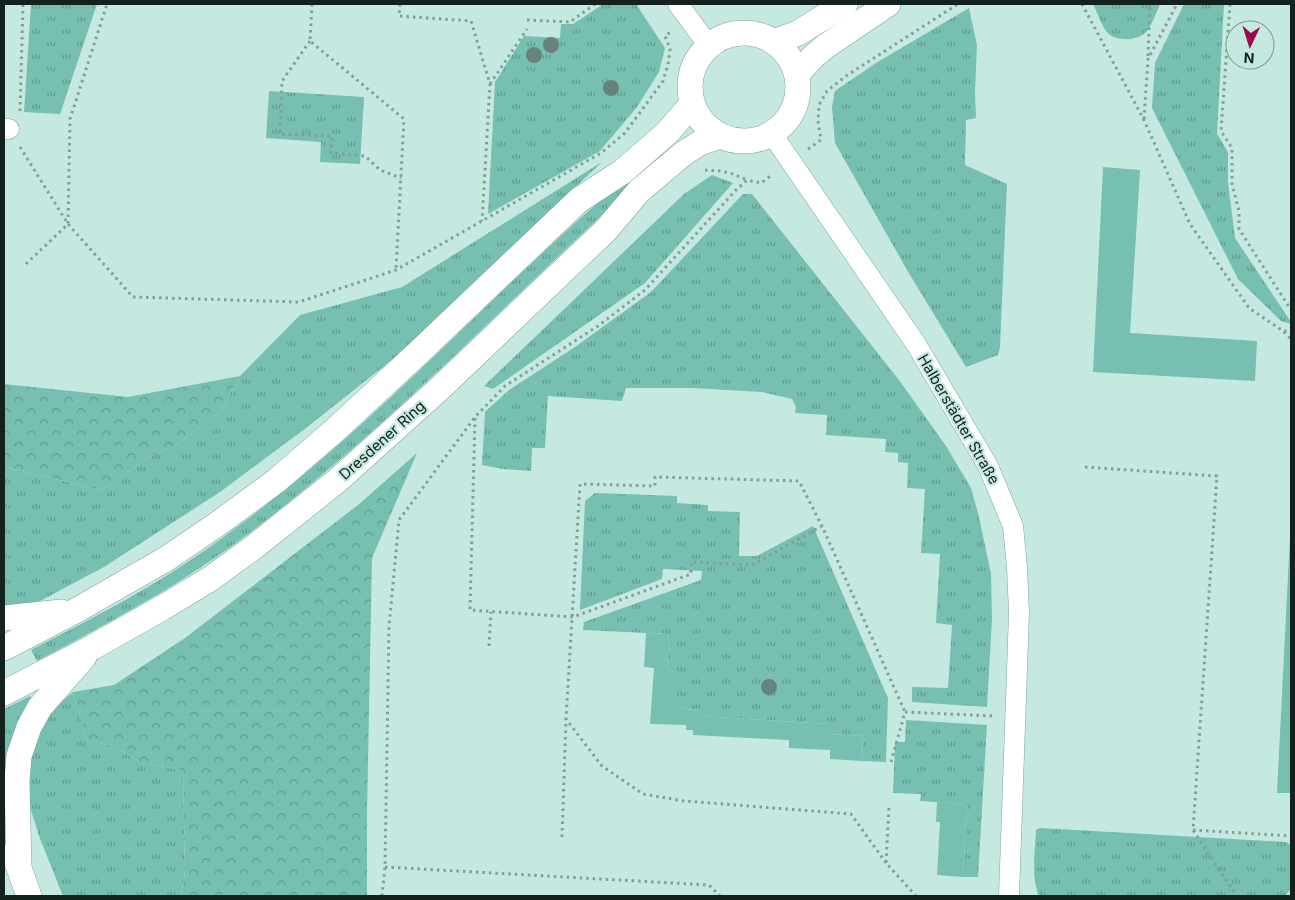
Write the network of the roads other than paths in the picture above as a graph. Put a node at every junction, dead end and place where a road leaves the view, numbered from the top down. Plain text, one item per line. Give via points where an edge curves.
1 (845, 4) edge
2 (888, 4) edge
3 (683, 11) edge
4 (774, 42) junction
5 (709, 46) junction
6 (797, 74) junction
7 (692, 104) junction
8 (772, 134) junction
9 (720, 136) junction
10 (77, 610) junction
11 (4, 618) edge
12 (93, 647) junction
13 (4, 648) edge
14 (4, 693) edge
15 (4, 828) edge
16 (20, 868) junction
17 (28, 896) edge
18 (1009, 896) edge

1 - 4 street via 798,33
2 - 6 street via 826,46
3 - 5 street
4 - 5 street via 758,34 741,33 724,37
4 - 6 street via 785,50
5 - 7 street via 698,58 692,72
6 - 8 street via 799,88 792,115
7 - 9 street via 698,117
7 - 10 street via 667,133 622,172 579,200 334,431 276,481 166,559
8 - 9 street via 746,142
8 - 18 street, Halberstädter Straße via 916,344 988,466 1013,526 1019,613
9 - 12 street, Dresdener Ring via 684,153 639,191 599,236 438,390 338,480 210,579
10 - 11 street
10 - 13 street
12 - 14 street, Dresdener Ring
12 - 16 street via 40,707 26,734 19,756 17,781
15 - 16 street
16 - 17 street

